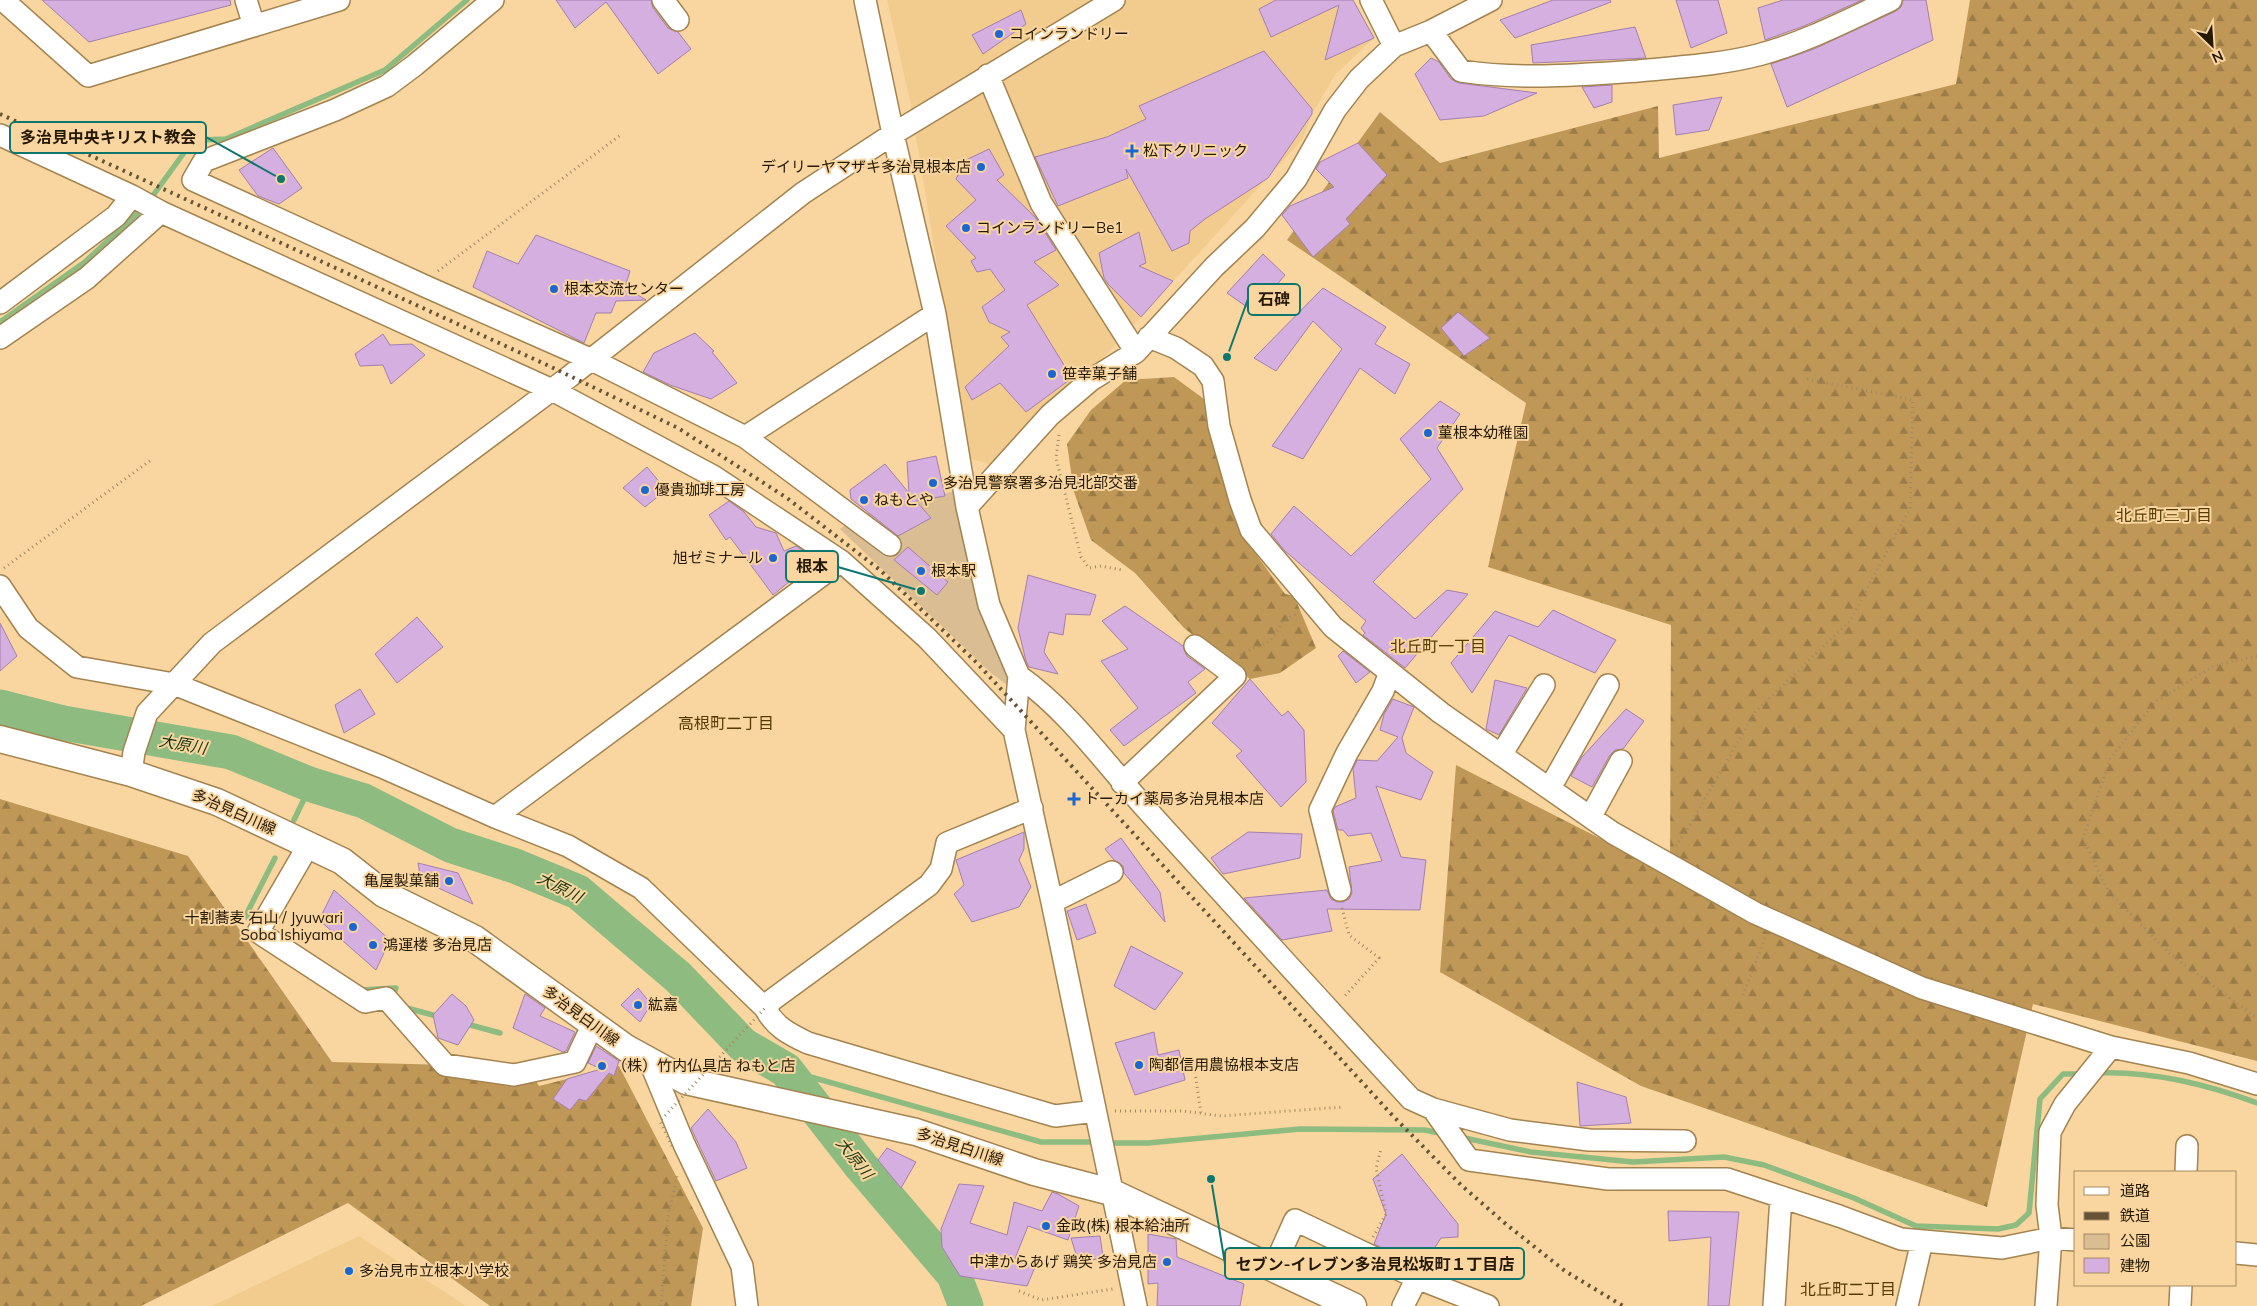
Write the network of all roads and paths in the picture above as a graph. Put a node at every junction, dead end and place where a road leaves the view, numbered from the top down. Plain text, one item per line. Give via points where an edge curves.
1 (3, 0) edge
2 (246, 0) edge
3 (339, 0) edge
4 (493, 0) edge
5 (663, 0) edge
6 (865, 0) edge
7 (1114, 0) edge
8 (1371, 0) edge
9 (1492, 0) edge
10 (1891, 0) edge
11 (678, 20) dead end
12 (254, 26) junction
13 (1432, 32) junction
14 (1394, 46) junction
15 (988, 75) junction
16 (0, 134) edge
17 (622, 134) dead end
18 (893, 134) junction
19 (132, 196) junction
20 (162, 212) junction
21 (427, 287) junction
22 (0, 303) edge
23 (935, 314) junction
24 (0, 338) edge
25 (1143, 344) junction
26 (590, 359) junction
27 (1806, 379) dead end
28 (552, 390) junction
29 (1060, 430) dead end
30 (745, 437) junction
31 (151, 460) dead end
32 (967, 507) junction
33 (890, 544) dead end
34 (841, 561) junction
35 (1122, 570) dead end
36 (0, 571) edge
37 (0, 586) edge
38 (1314, 603) junction
39 (1195, 646) dead end
40 (2257, 656) edge
41 (1225, 669) junction
42 (1390, 672) junction
43 (1019, 676) junction
44 (174, 684) junction
45 (1544, 685) dead end
46 (1608, 685) dead end
47 (1014, 730) junction
48 (0, 740) edge
49 (1501, 754) junction
50 (1621, 761) dead end
51 (132, 762) junction
52 (1122, 783) junction
53 (1550, 788) junction
54 (1032, 808) junction
55 (1591, 816) junction
56 (495, 817) junction
57 (308, 846) junction
58 (1666, 862) junction
59 (1112, 872) dead end
60 (1339, 884) joint
61 (1052, 902) junction
62 (1772, 921) junction
63 (1743, 995) dead end
64 (765, 1008) junction
65 (1330, 1011) junction
66 (2257, 1018) edge
67 (593, 1024) junction
68 (2111, 1048) junction
69 (650, 1062) junction
70 (1195, 1072) dead end
71 (2257, 1084) edge
72 (1343, 1107) dead end
73 (1434, 1109) junction
74 (1201, 1114) junction
75 (1096, 1116) junction
76 (1685, 1141) dead end
77 (678, 1145) junction
78 (2187, 1146) dead end
79 (1381, 1149) dead end
80 (2186, 1171) edge
81 (1111, 1192) junction
82 (1781, 1197) junction
83 (2051, 1238) junction
84 (2074, 1240) edge
85 (1922, 1241) junction
86 (1363, 1252) junction
87 (2237, 1253) edge
88 (2257, 1255) edge
89 (1273, 1269) junction
90 (1417, 1278) junction
91 (2180, 1286) edge
92 (1018, 1291) dead end
93 (1134, 1296) edge
94 (1341, 1304) edge
95 (661, 1306) edge
96 (747, 1306) edge
97 (1403, 1306) edge
98 (1488, 1306) edge
99 (1774, 1306) edge
100 (1907, 1306) edge
101 (2046, 1306) edge
102 (2180, 1306) edge

1 - 12 street via 88,76
2 - 12 street
3 - 12 street
4 - 21 street via 387,86 204,161 193,180
5 - 11 street
6 - 18 street
7 - 15 street
8 - 14 street
9 - 13 street
10 - 13 street via 1810,37 1758,55 1698,66 1602,73 1494,76 1461,71
13 - 14 street
14 - 25 street via 1346,94 1290,186 1255,228
15 - 18 street
15 - 25 street via 1041,203
16 - 19 street
17 - 21 path via 431,276
18 - 23 street
18 - 26 street via 803,193
19 - 20 street
19 - 22 street via 116,216
20 - 24 street via 87,278
20 - 28 street
21 - 26 street
23 - 30 street
23 - 32 street
25 - 32 street via 1091,380 1050,415
25 - 38 street via 1176,348 1203,366 1213,381 1219,426 1251,530
26 - 28 street
26 - 30 street
27 - 58 path via 1914,400 1910,508 1850,621 1755,712
28 - 34 street via 713,476
28 - 44 street via 212,643
29 - 35 path via 1056,458 1080,558 1090,568 1101,566
30 - 33 street
31 - 36 path
32 - 43 street via 990,605
34 - 47 street via 927,638
34 - 56 street
37 - 44 street via 28,628 77,668
38 - 41 path via 1282,621 1277,634 1265,645 1242,654
38 - 42 street via 1333,627
39 - 41 street
40 - 66 path via 2214,666 2154,702 2110,759 2082,839 2109,892 2170,954
41 - 52 street via 1235,676
42 - 49 street via 1441,714
42 - 60 street via 1320,810
43 - 47 street
43 - 52 street via 1039,690 1067,719
44 - 51 street via 147,713
44 - 56 street via 382,767
45 - 49 street
46 - 53 street
47 - 54 street
48 - 51 main road, 多治見白川線
49 - 53 street
50 - 55 street
51 - 57 main road, 多治見白川線
52 - 65 street
53 - 55 street
54 - 61 street
54 - 64 street via 947,843 941,869 929,884
55 - 58 street via 1613,833
56 - 64 street via 568,846 641,888
57 - 67 main road, 多治見白川線 via 342,861 384,894 475,939
57 - 67 street via 258,932 365,1002 386,998 445,1064 514,1075 575,1062
58 - 62 street
59 - 61 street
60 - 65 path via 1349,935 1379,958
61 - 75 street
62 - 63 path
62 - 68 street via 1922,988
64 - 75 street via 780,1029 808,1043 1055,1116
64 - 77 path, bridge via 660,1121
65 - 73 street via 1411,1099
67 - 69 main road, 多治見白川線
68 - 71 street via 2189,1063
68 - 83 street via 2065,1104 2050,1132 2047,1205
69 - 77 street
69 - 81 main road, 多治見白川線 via 686,1081 916,1132 1034,1172
70 - 74 path
72 - 74 path via 1221,1116
73 - 76 street via 1510,1130 1589,1140
73 - 82 street via 1469,1160 1608,1179 1727,1179
74 - 75 path via 1183,1111
75 - 81 street
77 - 95 path
77 - 96 street via 742,1266
78 - 80 street
79 - 86 path via 1376,1168 1386,1214
81 - 89 main road, 多治見白川線
81 - 93 street
82 - 85 street via 1900,1239
82 - 99 street
83 - 84 street
83 - 85 street via 2002,1248
83 - 101 street
85 - 100 street
86 - 89 street via 1295,1220
86 - 90 street
87 - 88 street
89 - 94 main road, 多治見白川線
90 - 97 street
90 - 98 street
91 - 102 street
92 - 93 path via 1041,1300

